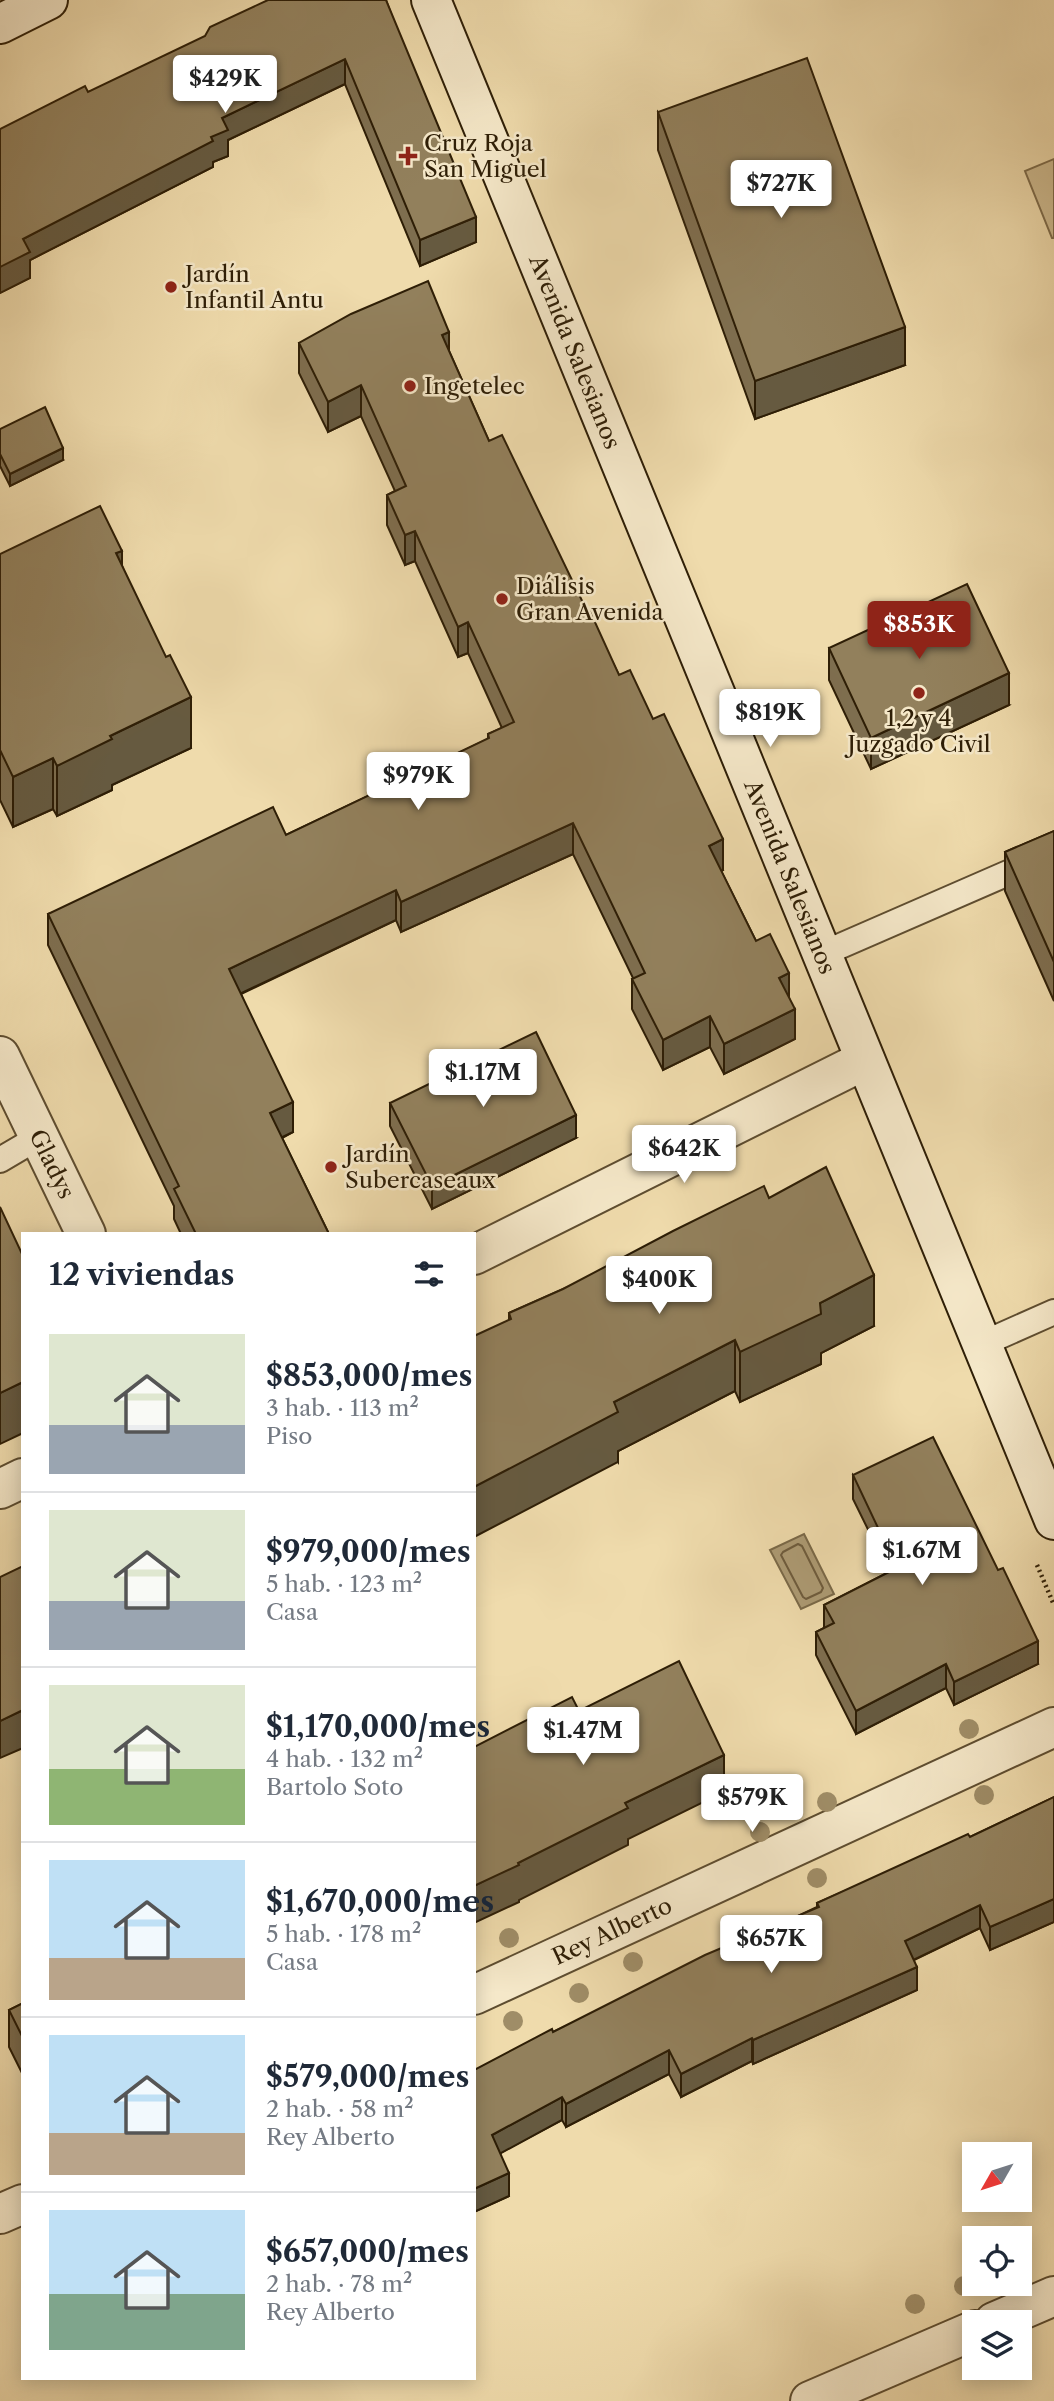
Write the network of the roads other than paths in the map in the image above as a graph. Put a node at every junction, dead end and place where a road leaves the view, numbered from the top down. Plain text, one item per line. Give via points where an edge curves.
1 (48, 0) edge
2 (431, 0) edge
3 (0, 24) edge
4 (1054, 853) edge
5 (822, 954) junction
6 (865, 1060) junction
7 (3, 1068) edge
8 (39, 1137) junction
9 (0, 1160) edge
10 (85, 1232) edge
11 (476, 1254) edge
12 (1054, 1312) edge
13 (982, 1344) junction
14 (21, 1479) edge
15 (0, 1489) edge
16 (1054, 1520) edge
17 (1054, 1727) edge
18 (476, 1994) edge
19 (21, 2205) edge
20 (0, 2214) edge
21 (1054, 2296) edge
22 (1022, 2310) edge
23 (962, 2336) edge
24 (810, 2401) edge

1 - 3 street
2 - 5 street, Avenida Salesianos
4 - 5 lane
5 - 6 street, Avenida Salesianos
6 - 11 street
6 - 13 street, Avenida Salesianos
7 - 8 street, Gladys
8 - 9 lane
8 - 10 street, Gladys
12 - 13 lane
13 - 16 street, Avenida Salesianos
14 - 15 street
17 - 18 street, Rey Alberto
19 - 20 street
21 - 22 street
23 - 24 street

